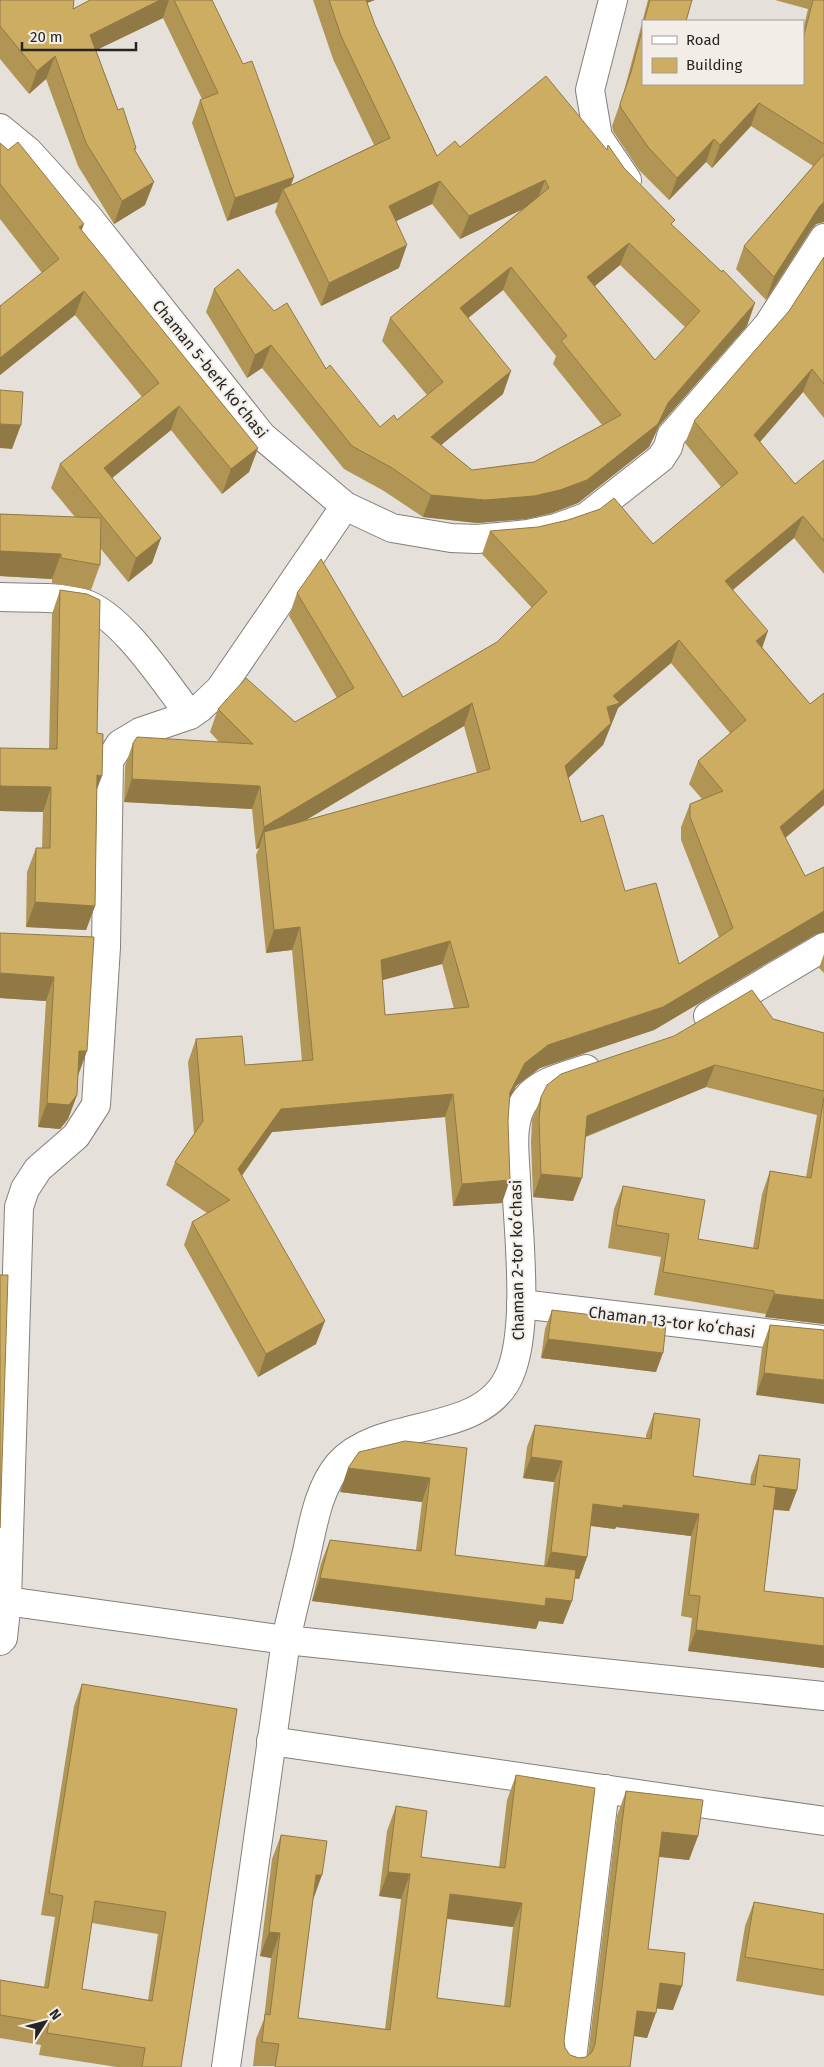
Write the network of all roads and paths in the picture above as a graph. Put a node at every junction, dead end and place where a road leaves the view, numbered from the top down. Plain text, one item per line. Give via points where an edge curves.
1 (613, 0) edge
2 (0, 128) edge
3 (647, 201) edge
4 (824, 238) edge
5 (747, 304) edge
6 (768, 325) junction
7 (345, 506) junction
8 (0, 597) edge
9 (190, 715) junction
10 (77, 945) edge
11 (106, 947) junction
12 (824, 947) edge
13 (685, 1030) edge
14 (607, 1062) edge
15 (521, 1304) junction
16 (824, 1340) edge
17 (4, 1600) edge
18 (286, 1640) junction
19 (0, 1641) edge
20 (824, 1696) edge
21 (271, 1741) junction
22 (605, 1789) junction
23 (824, 1821) edge
24 (226, 2067) edge
25 (570, 2067) edge

1 - 3 street via 590,90 593,109 598,137 627,180
2 - 7 street, Chaman 5-berk koʻchasi via 28,151 88,216 262,436
4 - 6 street, Chaman 5-berk koʻchasi
5 - 6 street
6 - 7 street, Chaman 5-berk koʻchasi via 671,436 661,458 586,517 528,534 451,538 392,528
7 - 9 street via 220,689
8 - 9 street via 62,600 84,604 108,615
9 - 11 street via 140,732 120,744 109,761
10 - 11 street
11 - 17 street via 96,1105 76,1136 38,1169 25,1189 19,1207
12 - 13 street
14 - 15 street, Chaman 2-tor koʻchasi via 545,1084 526,1098 517,1116 515,1143
15 - 16 street, Chaman 13-tor koʻchasi
15 - 18 street, Chaman 2-tor koʻchasi via 518,1350 510,1376 489,1402 477,1410 360,1446 339,1464 324,1487
17 - 18 street
17 - 19 street via 3,1638
18 - 20 street
18 - 21 street, Chaman 2-tor koʻchasi
21 - 22 street
21 - 24 street, Chaman 2-tor koʻchasi
22 - 23 street
22 - 25 street

